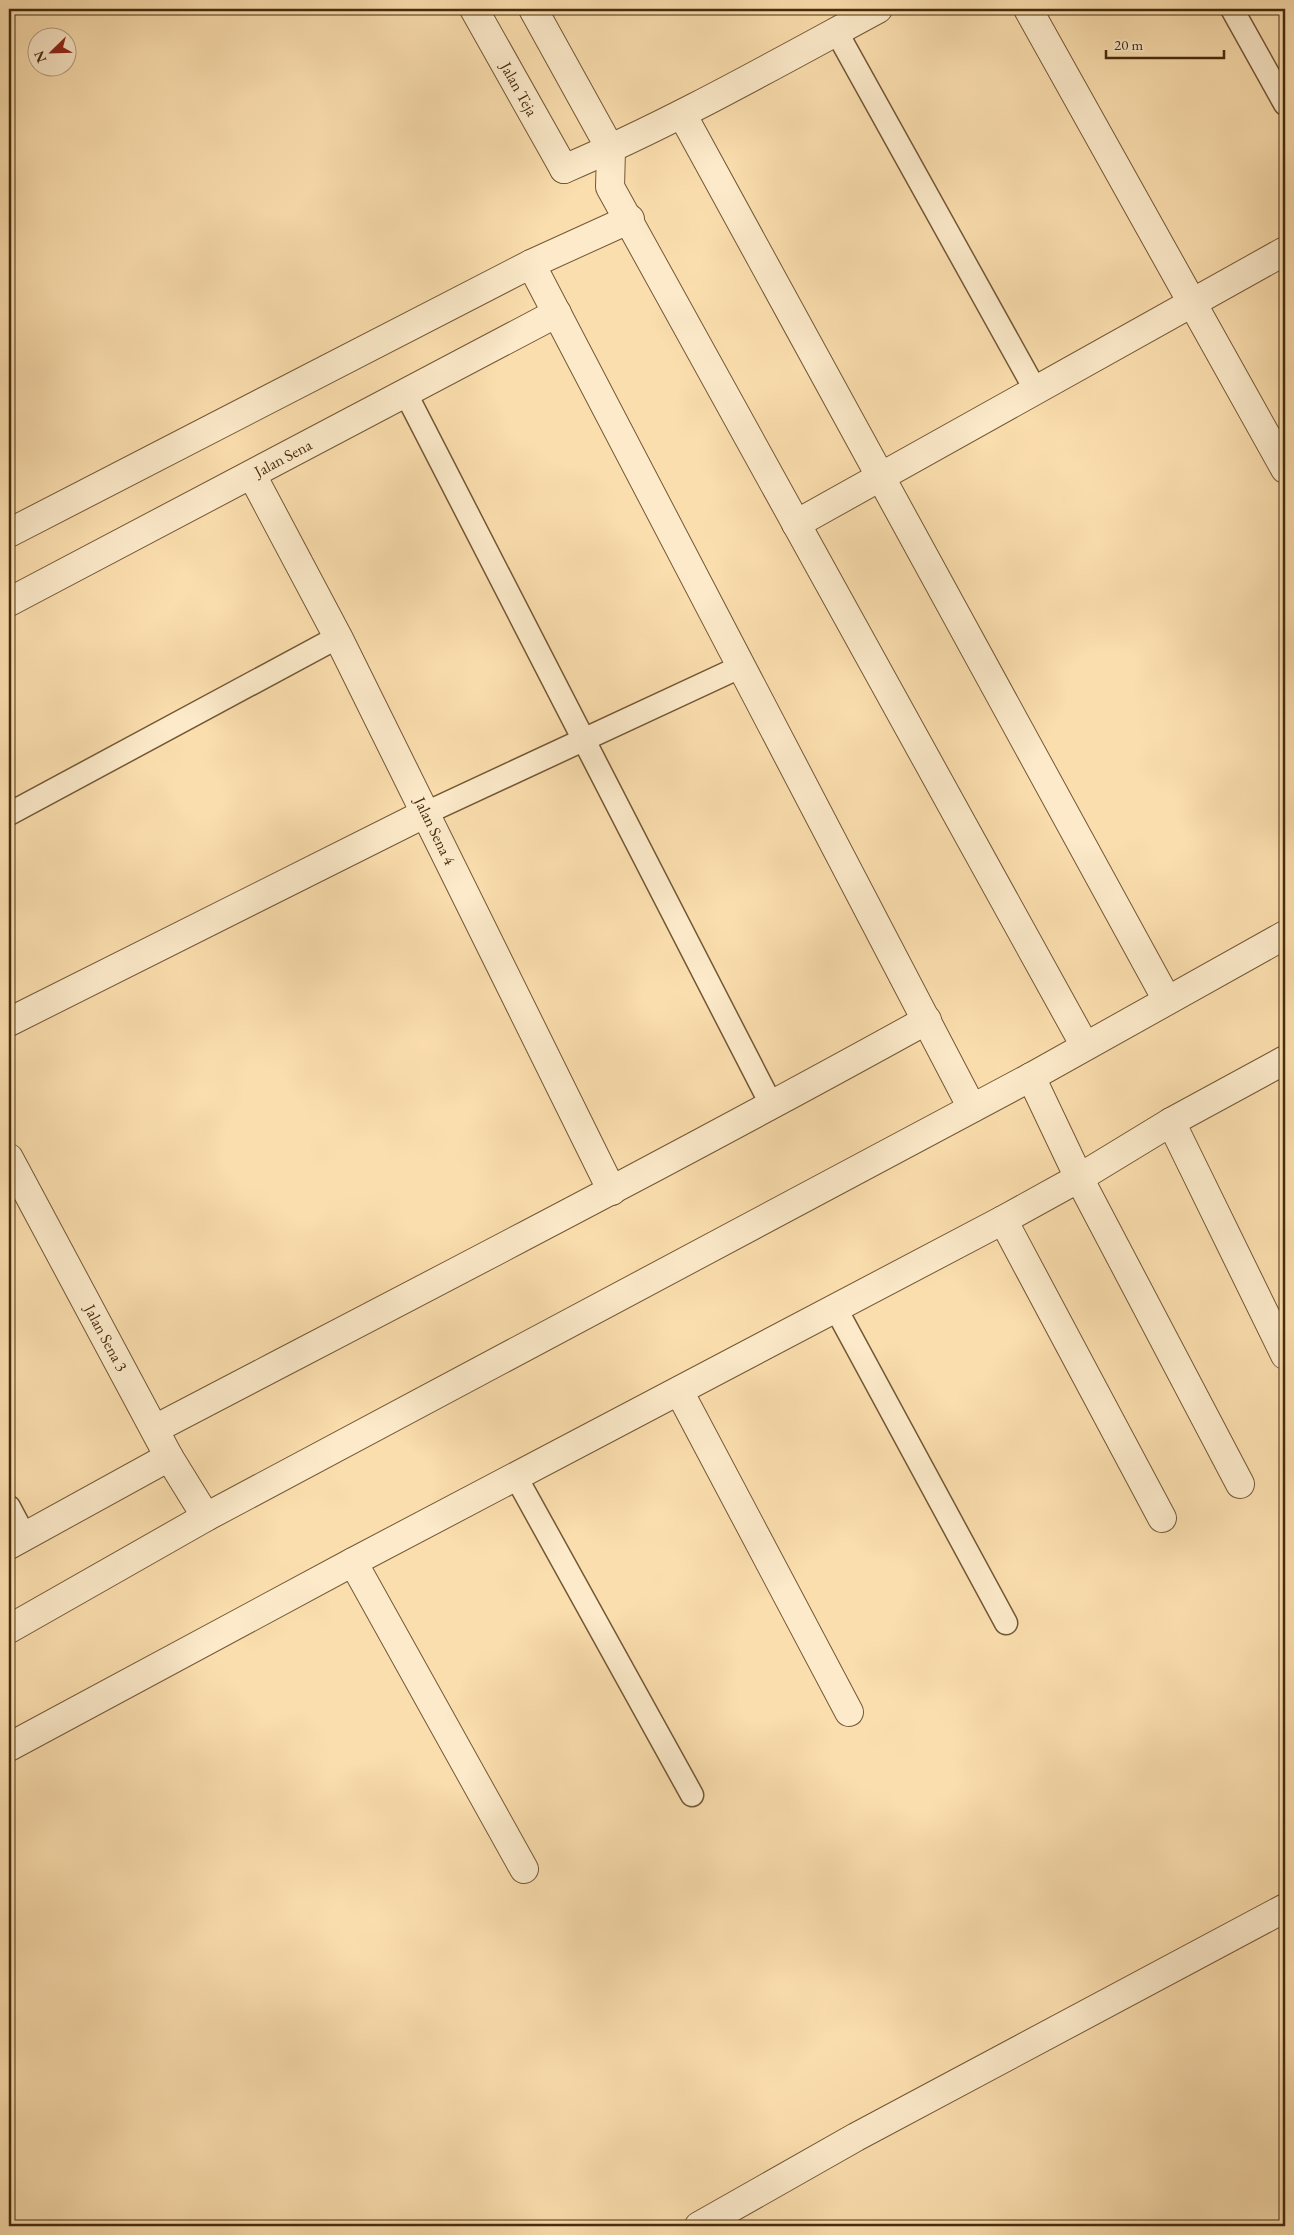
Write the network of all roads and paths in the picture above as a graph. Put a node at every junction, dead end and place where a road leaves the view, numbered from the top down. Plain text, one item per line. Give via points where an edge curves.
1 (474, 9) edge
2 (534, 9) edge
3 (878, 9) edge
4 (1028, 9) edge
5 (1232, 9) edge
6 (836, 31) junction
7 (1285, 104) edge
8 (682, 114) junction
9 (611, 150) junction
10 (564, 169) junction
11 (610, 187) junction
12 (630, 219) junction
13 (1285, 251) edge
14 (531, 264) junction
15 (1193, 303) junction
16 (557, 313) junction
17 (1036, 391) junction
18 (405, 392) junction
19 (1285, 469) edge
20 (252, 475) junction
21 (881, 477) junction
22 (796, 524) junction
23 (9, 533) edge
24 (9, 602) edge
25 (338, 637) junction
26 (740, 667) junction
27 (584, 739) junction
28 (426, 813) junction
29 (9, 814) edge
30 (1285, 935) edge
31 (1167, 1000) junction
32 (927, 1020) junction
33 (9, 1022) edge
34 (1085, 1046) junction
35 (1285, 1060) edge
36 (1031, 1077) junction
37 (772, 1106) junction
38 (972, 1108) junction
39 (1171, 1122) junction
40 (9, 1158) edge
41 (1079, 1178) junction
42 (612, 1191) junction
43 (1002, 1220) junction
44 (836, 1309) junction
45 (1285, 1355) edge
46 (680, 1391) junction
47 (155, 1429) junction
48 (169, 1457) junction
49 (516, 1477) junction
50 (1240, 1484) dead end
51 (9, 1507) edge
52 (206, 1517) junction
53 (1162, 1518) dead end
54 (17, 1541) edge
55 (353, 1562) junction
56 (1006, 1623) dead end
57 (9, 1629) edge
58 (848, 1712) dead end
59 (9, 1747) edge
60 (692, 1795) dead end
61 (524, 1869) dead end
62 (1285, 1908) edge
63 (698, 2226) edge

1 - 10 street, Jalan Teja
2 - 9 street
3 - 6 street
4 - 15 street
5 - 7 lane
6 - 8 street
6 - 17 lane
8 - 9 street
8 - 21 street
9 - 10 street
9 - 11 street
10 - 11 street
11 - 12 street
12 - 14 street
12 - 22 street
13 - 15 street
14 - 16 street
14 - 23 street
15 - 17 street
15 - 19 street
16 - 18 street, Jalan Sena
16 - 26 street
17 - 21 street
18 - 20 street, Jalan Sena
18 - 27 lane
20 - 24 street, Jalan Sena
20 - 25 street, Jalan Sena 4
21 - 22 street
21 - 31 street
22 - 34 street
25 - 28 street, Jalan Sena 4
25 - 29 lane
26 - 27 lane
26 - 32 street
27 - 28 lane
27 - 37 lane
28 - 33 street
28 - 42 street, Jalan Sena 4
30 - 31 street
31 - 34 street
32 - 37 street
32 - 38 street
34 - 36 street
35 - 39 street
36 - 38 street
36 - 41 street
37 - 42 street
38 - 52 street
39 - 41 street
39 - 45 street
40 - 47 street, Jalan Sena 3
41 - 43 street
41 - 50 street
42 - 47 street
43 - 44 street
43 - 53 street
44 - 46 street
44 - 56 lane
46 - 49 street
46 - 58 street
47 - 48 street, Jalan Sena 3
48 - 52 street, Jalan Sena 3
48 - 54 street
49 - 55 street
49 - 60 lane
51 - 54 lane
52 - 57 street
55 - 59 street
55 - 61 street
62 - 63 street via 864,2132

